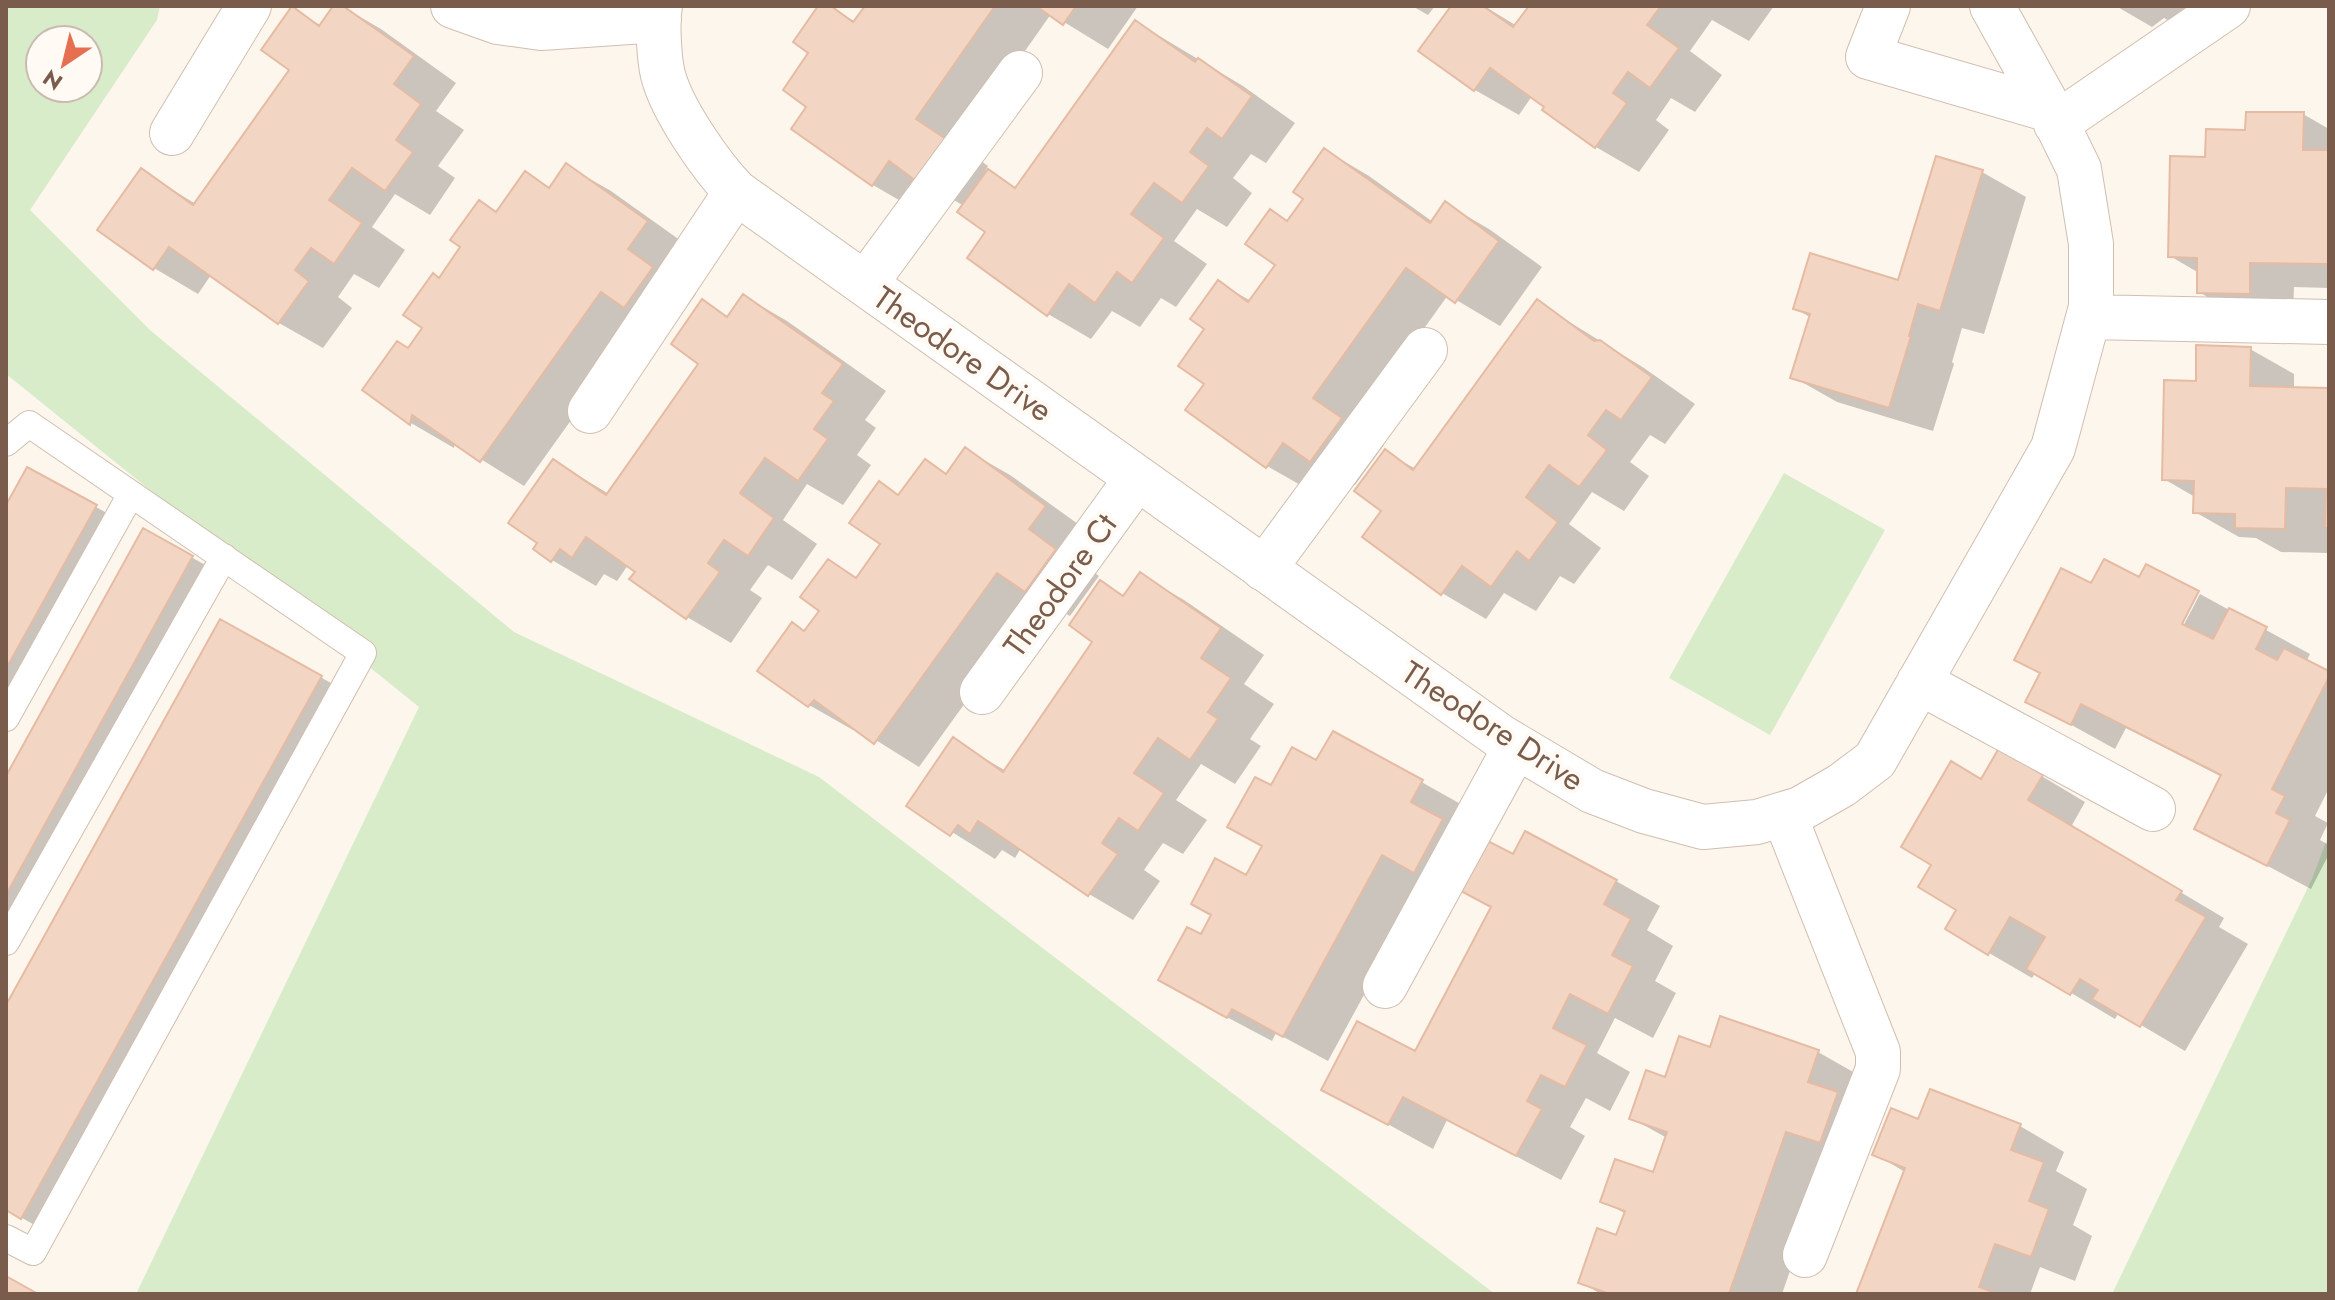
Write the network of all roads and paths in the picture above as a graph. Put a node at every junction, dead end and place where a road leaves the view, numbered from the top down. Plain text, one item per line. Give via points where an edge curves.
1 (249, 6) edge
2 (453, 6) edge
3 (1888, 6) edge
4 (1992, 6) edge
5 (2228, 6) edge
6 (660, 13) edge
7 (1020, 73) dead end
8 (2053, 117) junction
9 (172, 133) dead end
10 (736, 192) junction
11 (865, 284) junction
12 (2089, 317) junction
13 (2329, 322) edge
14 (1425, 350) dead end
15 (590, 411) dead end
16 (6, 443) edge
17 (1137, 478) junction
18 (131, 494) junction
19 (224, 557) junction
20 (1264, 569) junction
21 (1919, 682) junction
22 (982, 692) dead end
23 (6, 718) edge
24 (1516, 746) junction
25 (2153, 809) dead end
26 (1784, 814) junction
27 (6, 942) edge
28 (1385, 986) dead end
29 (6, 1238) edge
30 (1805, 1255) dead end

1 - 9 street
2 - 6 street via 498,22 541,28
3 - 8 street via 1868,57
4 - 8 street, Theodore Drive
5 - 8 street
6 - 10 street, Theodore Drive via 663,75 707,158
7 - 11 street
8 - 12 street, Theodore Drive via 2079,169 2091,244
10 - 11 street, Theodore Drive
10 - 15 street
11 - 17 street, Theodore Drive
12 - 13 street
12 - 21 street, Theodore Drive via 2053,448
14 - 20 street
16 - 18 lane via 29,424
17 - 20 street, Theodore Drive
17 - 22 street, Theodore Ct
18 - 19 lane
18 - 23 lane
19 - 27 lane
19 - 29 lane via 363,653 33,1252
20 - 24 street, Theodore Drive
21 - 25 street
21 - 26 street, Theodore Drive via 1875,760 1842,785
24 - 26 street, Theodore Drive via 1592,791 1703,827
24 - 28 street
26 - 30 street via 1878,1052 1878,1069

